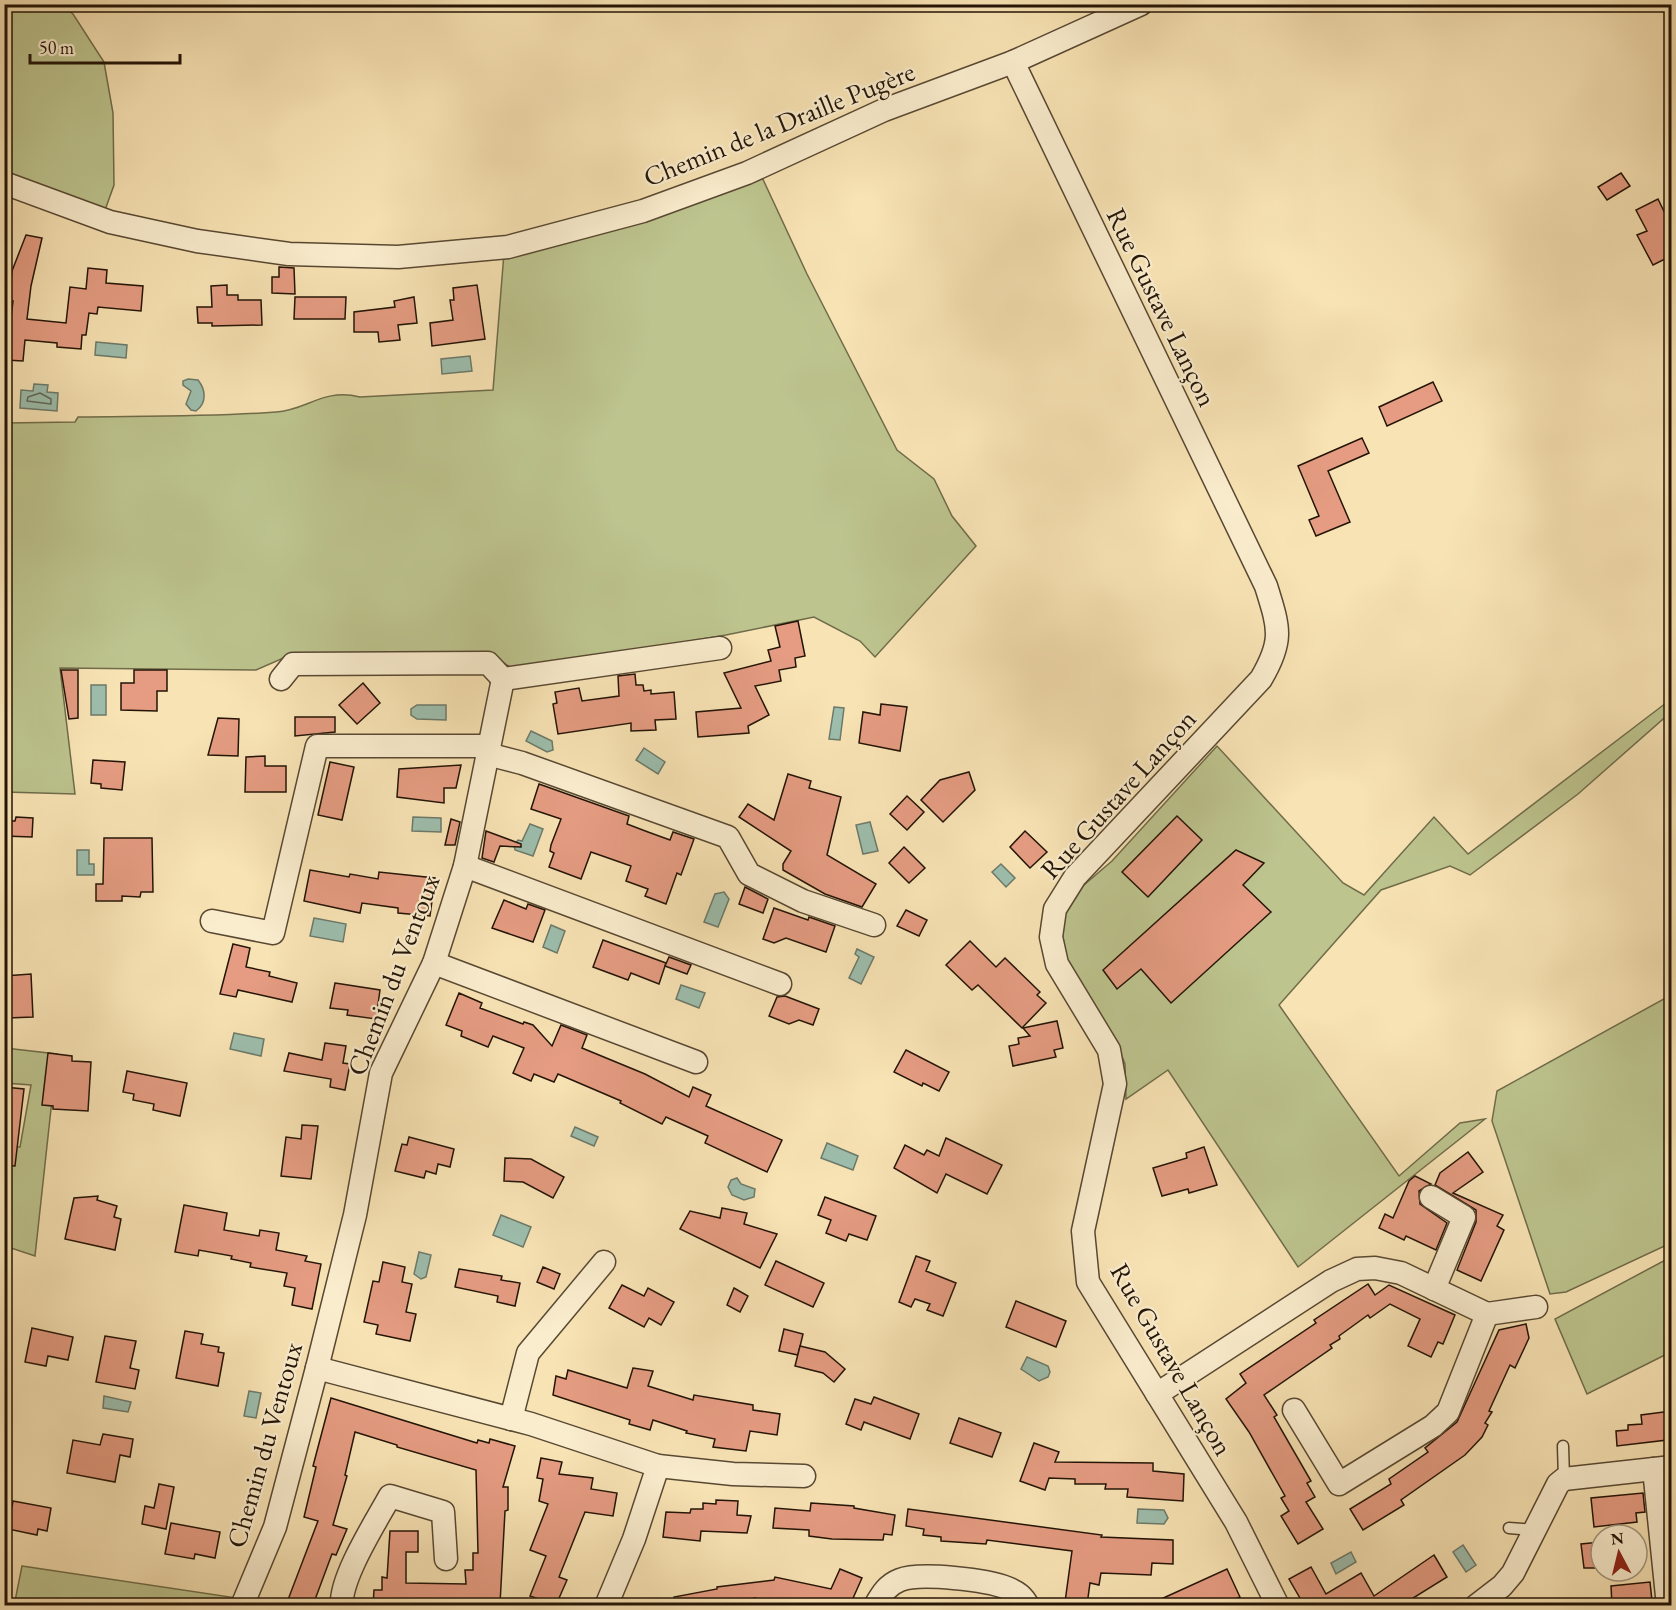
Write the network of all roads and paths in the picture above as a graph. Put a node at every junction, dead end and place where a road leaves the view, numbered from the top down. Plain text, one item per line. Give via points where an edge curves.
1 (1141, 4) edge
2 (1013, 62) junction
3 (4, 183) edge
4 (720, 648) dead end
5 (280, 679) dead end
6 (502, 679) junction
7 (488, 750) junction
8 (465, 866) junction
9 (212, 921) dead end
10 (874, 925) dead end
11 (434, 963) junction
12 (780, 984) dead end
13 (696, 1062) dead end
14 (1431, 1197) dead end
15 (604, 1262) dead end
16 (1434, 1289) junction
17 (1536, 1307) dead end
18 (1487, 1314) junction
19 (317, 1368) junction
20 (1157, 1394) junction
21 (1294, 1410) dead end
22 (511, 1419) junction
23 (1563, 1446) dead end
24 (658, 1466) junction
25 (1663, 1468) edge
26 (804, 1476) dead end
27 (1564, 1479) junction
28 (1509, 1528) dead end
29 (1534, 1530) junction
30 (446, 1560) dead end
31 (243, 1605) edge
32 (342, 1605) edge
33 (606, 1605) edge
34 (875, 1605) edge
35 (1028, 1605) edge
36 (1278, 1605) edge
37 (1476, 1605) edge
38 (1668, 1605) edge

1 - 2 street, Chemin de la Draille Pugère
2 - 3 street, Chemin de la Draille Pugère via 884,110 747,173 643,211 508,247 398,257 289,254 197,241 110,222
2 - 20 street, Rue Gustave Lançon via 1266,586 1277,623 1275,655 1261,679 1075,877 1055,909 1051,937 1057,964 1110,1050 1115,1084 1083,1231 1088,1282
4 - 6 street
5 - 6 street via 293,664 405,662 488,663
6 - 7 street, Chemin du Ventoux
7 - 8 street, Chemin du Ventoux
7 - 9 street via 317,746 273,933
7 - 10 street via 728,837 749,874 803,901
8 - 11 street, Chemin du Ventoux
8 - 12 street
11 - 13 street
11 - 19 street, Chemin du Ventoux via 381,1074 355,1215
14 - 16 street via 1464,1217
15 - 22 street via 528,1353
16 - 18 street
16 - 20 street via 1401,1273 1357,1269 1331,1281
17 - 18 street
18 - 21 street via 1448,1412 1433,1426 1339,1484
19 - 22 street
19 - 31 street, Chemin du Ventoux via 275,1527
20 - 36 street, Rue Gustave Lançon via 1236,1522
22 - 24 street
23 - 27 lane
24 - 26 street
24 - 33 street via 634,1539
25 - 27 street
25 - 38 street
27 - 29 street
28 - 29 lane
29 - 37 street via 1513,1573
30 - 32 street via 443,1512 390,1496 351,1568
34 - 35 street via 887,1587 917,1577 1007,1587 1024,1597

